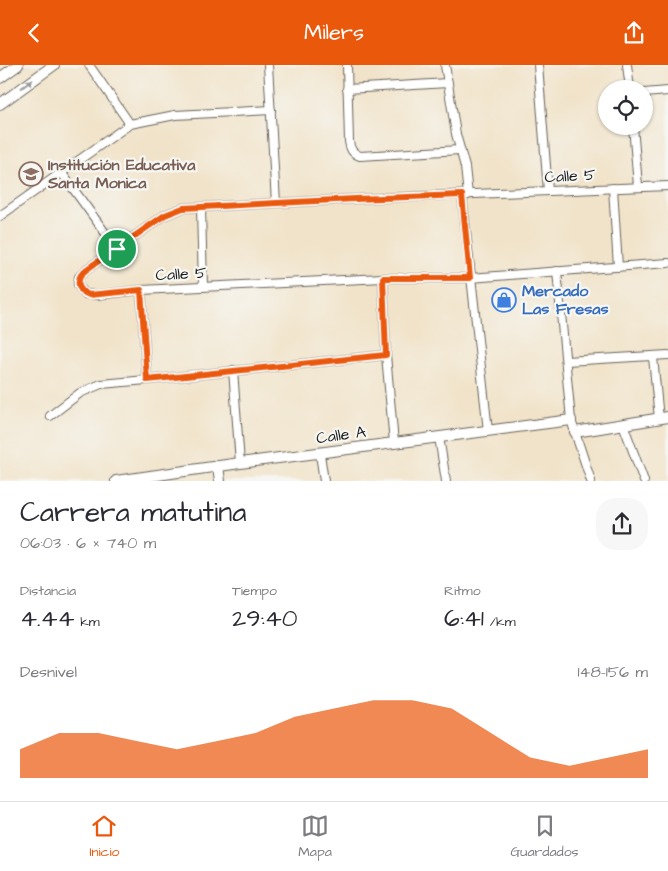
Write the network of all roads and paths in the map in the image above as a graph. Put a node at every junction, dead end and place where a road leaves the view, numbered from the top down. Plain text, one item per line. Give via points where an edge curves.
1 (18, 65) edge
2 (54, 65) edge
3 (89, 65) edge
4 (268, 65) edge
5 (347, 65) edge
6 (445, 65) edge
7 (538, 65) edge
8 (628, 65) edge
9 (0, 78) edge
10 (629, 80) edge
11 (448, 83) junction
12 (347, 89) junction
13 (668, 91) edge
14 (653, 92) edge
15 (0, 104) edge
16 (272, 110) junction
17 (130, 124) junction
18 (634, 135) edge
19 (460, 150) junction
20 (61, 172) junction
21 (638, 186) junction
22 (668, 186) edge
23 (613, 188) junction
24 (548, 191) junction
25 (465, 195) junction
26 (276, 203) junction
27 (201, 207) junction
28 (0, 216) edge
29 (117, 249) junction
30 (668, 263) edge
31 (618, 267) junction
32 (556, 271) junction
33 (383, 278) junction
34 (470, 278) junction
35 (203, 287) junction
36 (141, 290) junction
37 (386, 355) junction
38 (668, 355) edge
39 (653, 357) junction
40 (566, 361) junction
41 (233, 370) junction
42 (147, 380) junction
43 (50, 416) dead end
44 (664, 418) edge
45 (571, 420) junction
46 (624, 424) junction
47 (488, 431) junction
48 (575, 432) junction
49 (439, 437) junction
50 (394, 443) junction
51 (320, 453) junction
52 (240, 463) junction
53 (218, 466) junction
54 (116, 481) edge
55 (220, 481) edge
56 (324, 481) edge
57 (446, 481) edge
58 (591, 481) edge
59 (644, 481) edge

1 - 9 street
15 -> 2 street
3 - 17 street
4 - 16 street
5 - 12 street
6 - 11 street
7 - 24 street
8 - 10 street
11 - 12 street
11 - 19 street
12 - 19 street via 350,149 357,155
13 - 14 street
16 - 17 street via 175,115
16 - 26 street
17 - 20 street
18 - 21 street
19 - 25 street via 465,167
20 - 28 street
20 - 29 street
21 - 22 street, Calle 5
21 - 23 street, Calle 5
23 - 24 street, Calle 5
23 - 31 street
24 - 25 street, Calle 5
25 - 26 street, Calle 5
25 - 34 street
26 - 27 street, Calle 5
27 - 29 street, Calle 5 via 183,208 165,215
27 - 35 street
29 - 36 street, Calle 5 via 82,273 78,281 80,289 89,295
30 - 31 street, Calle 5
31 - 32 street, Calle 5
32 - 34 street, Calle 5
32 - 40 street
33 - 34 street, Calle 5
33 - 35 street, Calle 5
33 - 37 street
34 - 47 street
35 - 36 street, Calle 5
36 - 42 street
37 - 41 street
37 - 50 street
38 - 39 street
39 - 40 street
39 - 44 street
40 - 45 street
41 - 42 street
41 - 52 street
42 - 43 street via 94,386
44 - 46 street
45 - 47 street, Calle A
45 - 48 street
46 - 48 street
46 - 59 street
47 - 49 street, Calle A
48 - 58 street
49 - 50 street, Calle A
49 - 57 street
50 - 51 street, Calle A
51 - 52 street, Calle A
51 - 56 street
52 - 53 street, Calle A
53 - 54 street, Calle A
53 - 55 street

